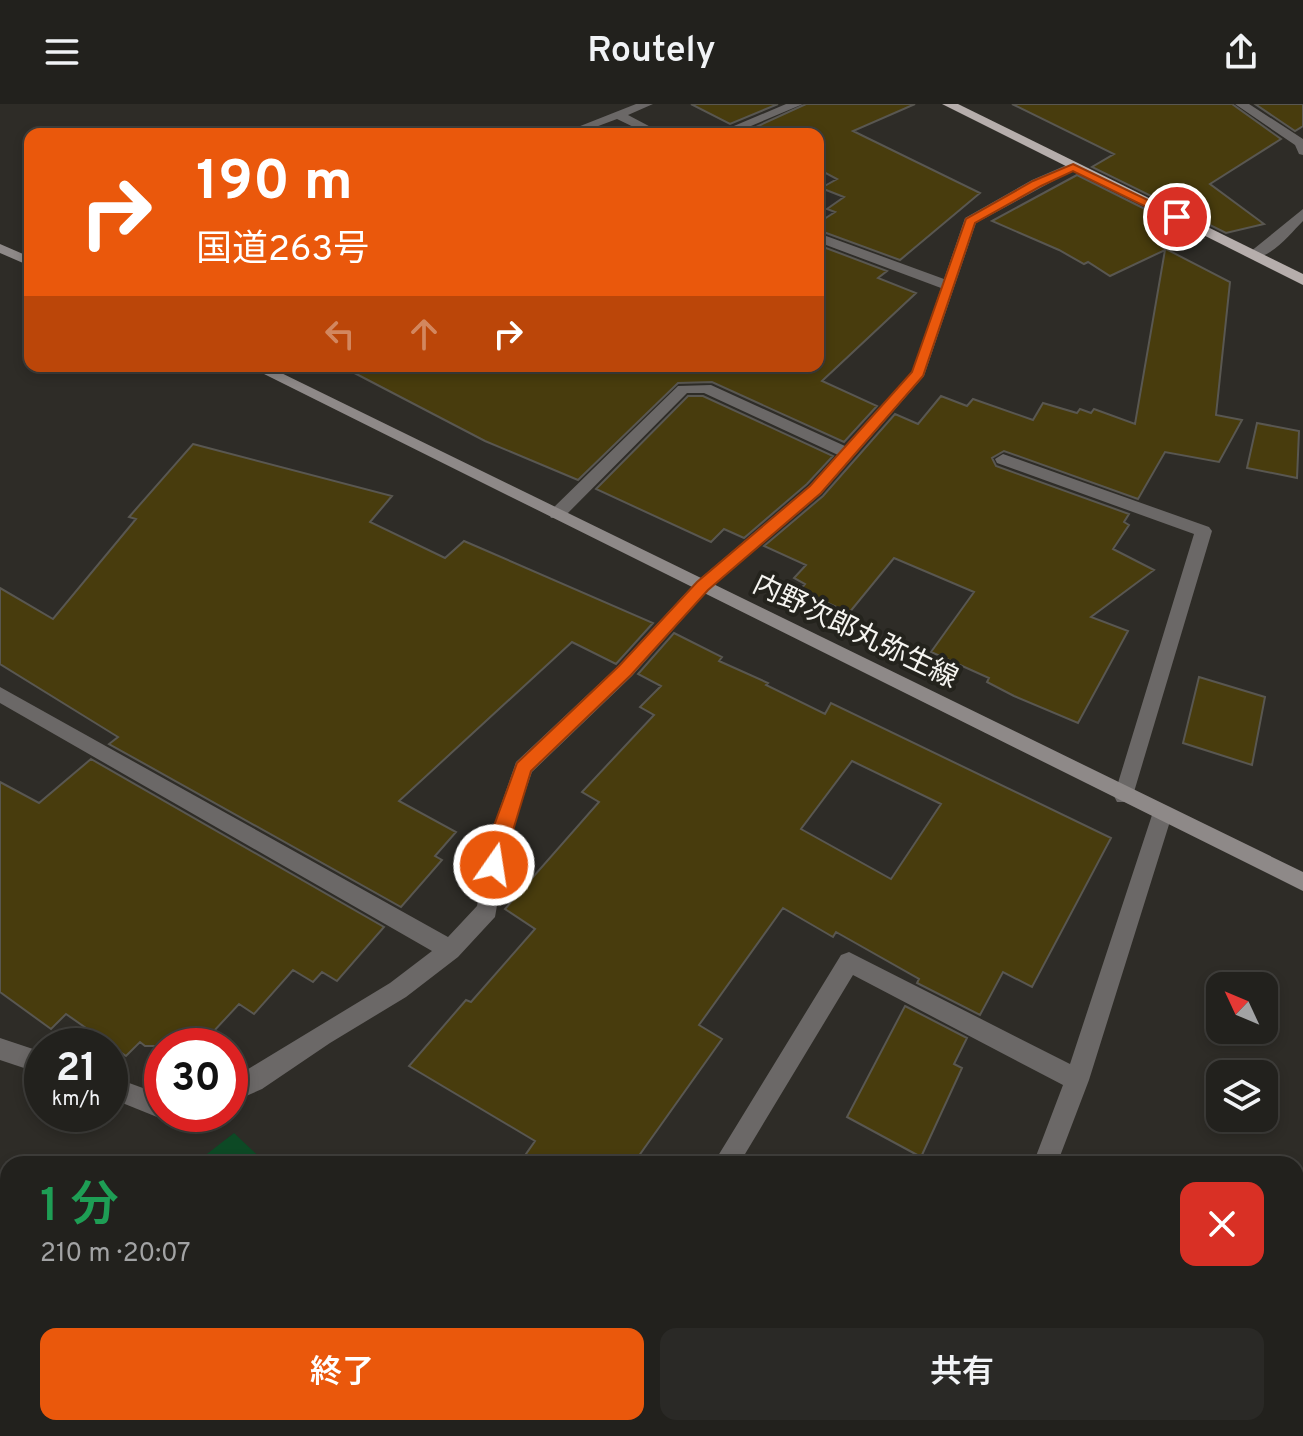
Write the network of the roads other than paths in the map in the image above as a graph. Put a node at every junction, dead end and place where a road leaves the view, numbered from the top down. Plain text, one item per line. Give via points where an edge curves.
1 (647, 104) edge
2 (797, 104) edge
3 (948, 104) edge
4 (1241, 104) edge
5 (618, 115) junction
6 (582, 128) edge
7 (645, 128) edge
8 (736, 128) edge
9 (1303, 151) edge
10 (1073, 167) junction
11 (1303, 213) edge
12 (824, 239) edge
13 (0, 248) edge
14 (1255, 255) junction
15 (24, 259) edge
16 (1303, 280) edge
17 (949, 286) junction
18 (267, 372) edge
19 (850, 454) junction
20 (1003, 459) dead end
21 (557, 514) junction
22 (702, 586) junction
23 (0, 694) edge
24 (1124, 796) junction
25 (1162, 815) junction
26 (1303, 882) edge
27 (450, 950) junction
28 (0, 1049) edge
29 (24, 1057) edge
30 (1077, 1080) junction
31 (248, 1084) edge
32 (730, 1156) edge
33 (1048, 1156) edge

1 - 5 street
2 - 8 street
3 - 10 highway
4 - 9 street via 1301,143
5 - 6 street
5 - 7 street
10 - 14 highway
10 - 17 street via 970,221
11 - 14 street
12 - 17 street
13 - 15 main road
14 - 16 highway
17 - 19 street via 919,373
18 - 21 main road, 内野次郎丸弥生線
19 - 21 street via 706,388 683,389
19 - 22 street
20 - 24 street via 1203,531
21 - 22 main road, 内野次郎丸弥生線
22 - 24 main road, 内野次郎丸弥生線
22 - 27 street via 625,671 523,768 498,842 487,910
23 - 27 street
24 - 25 main road, 内野次郎丸弥生線
25 - 26 main road, 内野次郎丸弥生線
25 - 30 street
27 - 31 street via 398,990
28 - 29 street
30 - 32 street via 849,962
30 - 33 street

